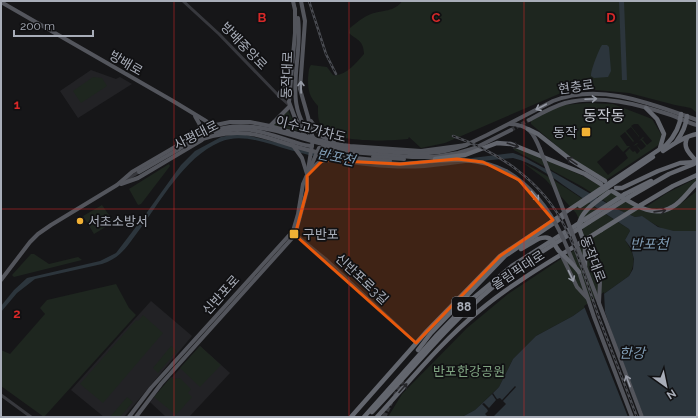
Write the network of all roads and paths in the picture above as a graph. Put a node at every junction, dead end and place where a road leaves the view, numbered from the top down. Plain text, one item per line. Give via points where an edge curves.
1 (183, 1) edge
2 (293, 1) edge
3 (300, 1) edge
4 (1, 2) edge
5 (303, 8) junction
6 (295, 9) junction
7 (291, 81) junction
8 (279, 96) junction
9 (290, 106) junction
10 (646, 108) junction
11 (306, 111) junction
12 (194, 114) junction
13 (683, 116) junction
14 (308, 117) junction
15 (295, 118) junction
16 (528, 120) tunnel mouth
17 (697, 120) edge
18 (686, 122) junction
19 (510, 124) junction
20 (212, 126) junction
21 (270, 126) junction
22 (697, 126) edge
23 (528, 129) junction
24 (511, 130) tunnel mouth
25 (199, 132) junction
26 (217, 134) junction
27 (697, 134) edge
28 (193, 135) junction
29 (305, 136) junction
30 (688, 137) junction
31 (313, 139) junction
32 (288, 140) junction
33 (198, 141) junction
34 (674, 143) junction
35 (194, 145) junction
36 (466, 145) junction
37 (350, 146) junction
38 (311, 148) junction
39 (179, 149) junction
40 (318, 150) junction
41 (659, 150) junction
42 (447, 155) junction
43 (435, 159) junction
44 (340, 160) junction
45 (390, 160) junction
46 (404, 160) junction
47 (697, 162) edge
48 (418, 163) junction
49 (633, 171) junction
50 (139, 172) joint
51 (697, 175) edge
52 (307, 176) junction
53 (697, 183) edge
54 (117, 186) junction
55 (612, 190) junction
56 (600, 191) junction
57 (570, 210) junction
58 (587, 221) junction
59 (294, 233) junction
60 (585, 244) junction
61 (559, 250) junction
62 (585, 266) junction
63 (578, 272) junction
64 (1, 280) edge
65 (477, 286) junction
66 (588, 299) junction
67 (599, 303) junction
68 (416, 343) junction
69 (418, 350) dead end
70 (1, 394) edge
71 (31, 417) edge
72 (129, 417) edge
73 (136, 417) edge
74 (351, 417) edge
75 (364, 417) edge
76 (367, 417) edge
77 (377, 417) edge
78 (632, 417) edge
79 (642, 417) edge

1 - 8 street, 방배중앙로
2 - 6 main road, 동작대로
3 - 5 main road, 동작대로
4 - 12 main road, 방배로
5 - 6 main road via 298,11
11 -> 5 main road, 동작대로 via 300,90 305,30
6 - 7 main road, 동작대로
6 - 46 main road, 동작대로, bridge via 299,33 295,100 298,115 308,132 332,151 345,155
7 - 8 main road
7 - 9 main road, 동작대로
8 - 9 street, 방배중앙로
9 - 15 main road, 동작대로
9 - 21 main road
10 - 13 main road, 현충로 via 673,116
16 -> 10 main road, 현충로 via 564,103 589,99 612,100
10 - 41 highway via 657,119 664,134
11 - 14 main road, 동작대로
11 - 15 main road via 302,119
12 - 20 main road, 방배로
12 - 25 main road via 200,125
13 - 17 main road, 현충로
13 - 18 highway
13 -> 19 main road, 현충로 via 625,98 588,93 570,95 553,101
13 - 41 highway via 675,134
14 - 31 main road, 동작대로
14 - 37 main road, 동작대로 via 321,136
15 - 29 main road, 동작대로
18 - 22 main road
18 - 34 highway via 682,134
19 - 23 main road
19 - 36 main road, 현충로
20 - 21 main road, 사평대로 via 230,122 250,122
20 - 25 main road, 사평대로
20 - 26 main road, 방배로
20 - 33 main road
21 - 29 main road, 사평대로
43 -> 23 highway via 505,143 603,183
23 - 62 main road, 동작대로, bridge via 535,136
24 - 42 main road via 476,148
25 - 28 main road, 사평대로
26 - 32 main road, 사평대로 via 226,130 248,129
26 - 35 main road, 사평대로
27 - 30 highway
28 - 33 main road via 200,136
28 - 54 main road, 사평대로 via 132,172
29 - 31 main road, 동작대로
29 - 38 main road, 동작대로
30 - 34 highway
30 - 47 highway via 685,142 687,151
31 - 37 main road, 동작대로
31 - 38 main road, 동작대로
32 - 38 main road, 사평대로
32 - 52 main road via 302,158
33 - 35 main road
34 - 49 highway
35 - 54 main road, 사평대로 via 138,178
36 - 37 main road, 동작대로, bridge via 421,151
36 - 39 main road, 이수고가차도, bridge via 426,154 352,150 269,129 237,126 207,132
38 - 40 main road
38 - 52 main road, 신반포로
39 - 45 main road, 이수고가차도, bridge via 208,137 241,132 335,156
39 - 50 main road, 이수고가차도
40 - 42 main road via 412,157
40 - 44 main road, bridge
40 - 52 main road, bridge
41 - 56 highway
42 - 43 main road
43 - 46 main road
44 - 48 main road, bridge
44 - 52 main road via 323,160
45 - 46 main road
45 - 48 main road
47 - 55 highway via 680,163
47 - 58 highway, 올림픽대로 / 88, bridge via 627,196
48 -> 63 main road, 동작대로, bridge via 461,159 477,161 510,173 524,183 555,222
49 - 55 highway
49 - 56 highway
50 - 54 street, 사평대로
77 -> 51 highway, 올림픽대로 / 88, bridge via 448,340 479,311 526,277 641,205
52 - 59 main road, 신반포로
55 -> 53 highway via 644,210 653,212 673,207
54 - 64 main road, 사평대로 via 38,234
55 - 60 highway, bridge via 580,218 580,229
56 - 57 highway
57 - 65 highway via 505,256
57 - 68 highway via 500,256
58 - 75 highway, 올림픽대로 / 88 via 512,266 471,300 436,335
58 - 76 highway, 올림픽대로 / 88 via 519,267 478,299
59 - 68 street, 신반포로3길 via 327,260
59 - 72 main road, 신반포로 via 151,388
59 - 73 main road, 신반포로 via 161,384
60 - 62 highway, bridge
60 - 67 main road, bridge via 600,282
61 - 63 highway, bridge
61 - 65 highway, bridge via 551,239 538,238 510,256
61 -> 66 main road, bridge via 577,287
62 - 67 main road, 동작대로, bridge
63 - 66 main road, 동작대로, bridge
65 - 69 highway via 430,333
66 - 78 main road, 동작대로
79 -> 67 main road, 동작대로
68 - 74 highway
70 - 71 street

